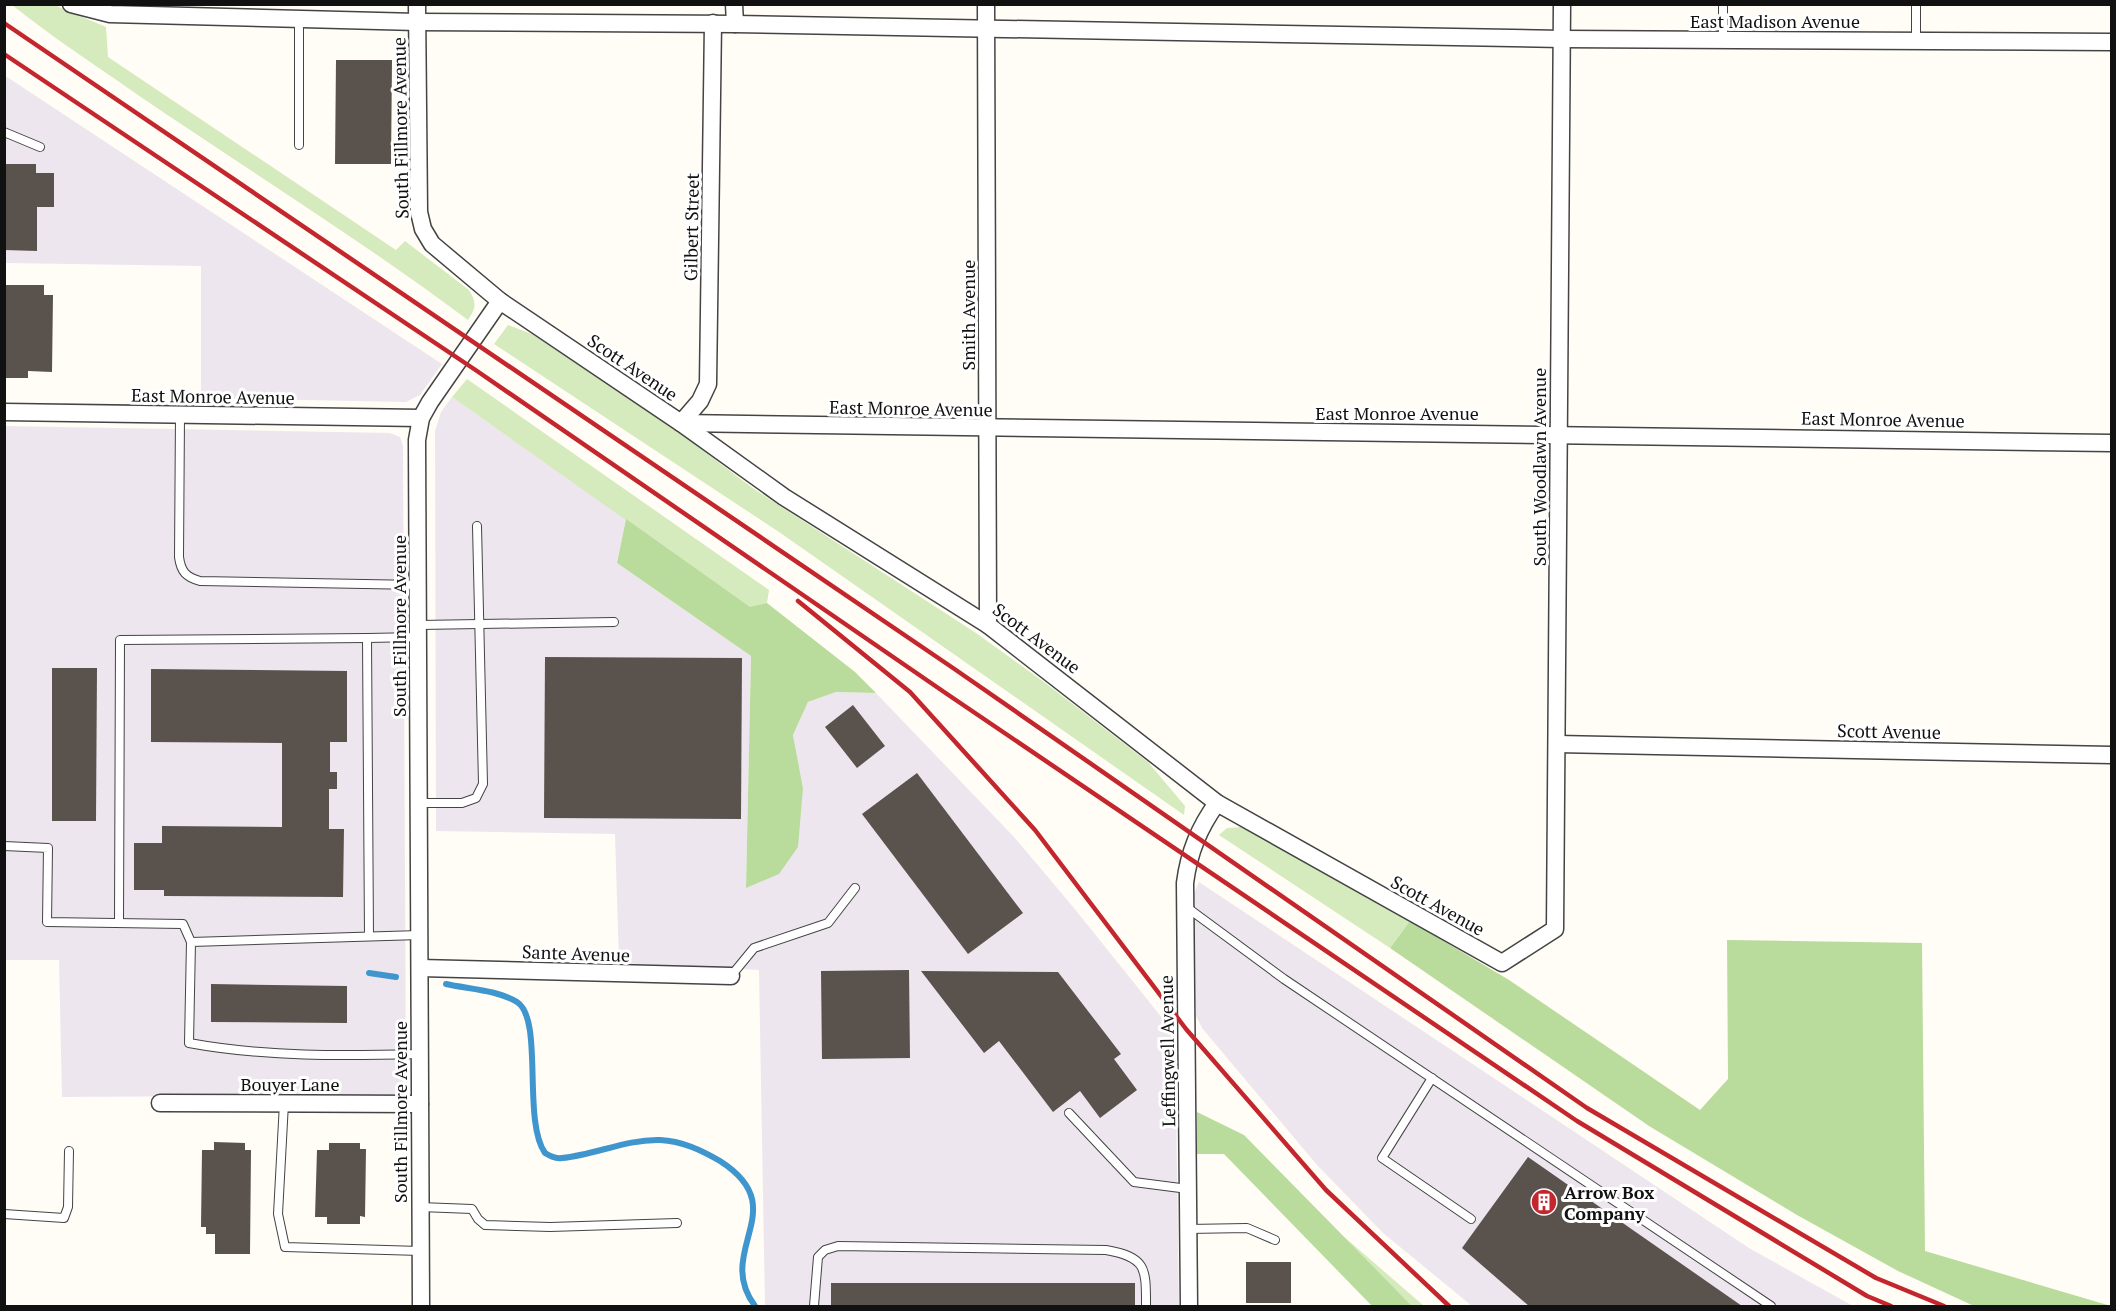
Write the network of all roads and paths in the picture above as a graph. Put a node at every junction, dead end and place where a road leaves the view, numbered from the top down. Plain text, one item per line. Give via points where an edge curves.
1 (71, 4) edge
2 (417, 4) edge
3 (734, 4) edge
4 (986, 4) edge
5 (1562, 4) edge
6 (1723, 4) edge
7 (1916, 4) edge
8 (111, 9) edge
9 (193, 10) edge
10 (299, 19) junction
11 (417, 22) junction
12 (713, 23) junction
13 (735, 24) junction
14 (987, 30) junction
15 (1562, 39) junction
16 (1723, 40) junction
17 (1916, 41) junction
18 (2112, 42) edge
19 (4, 132) edge
20 (299, 145) dead end
21 (40, 147) dead end
22 (500, 301) junction
23 (4, 412) edge
24 (180, 415) junction
25 (422, 418) junction
26 (681, 423) junction
27 (988, 429) junction
28 (1557, 434) junction
29 (2112, 443) edge
30 (477, 526) dead end
31 (419, 585) junction
32 (614, 622) dead end
33 (480, 624) junction
34 (988, 625) junction
35 (419, 631) junction
36 (367, 638) junction
37 (1557, 744) junction
38 (2112, 756) edge
39 (419, 803) junction
40 (1217, 803) junction
41 (4, 846) edge
42 (855, 888) dead end
43 (1184, 906) junction
44 (119, 923) junction
45 (1555, 929) joint
46 (420, 935) junction
47 (369, 936) junction
48 (191, 942) junction
49 (420, 968) junction
50 (731, 976) joint
51 (420, 1054) junction
52 (1432, 1078) junction
53 (160, 1103) dead end
54 (284, 1103) junction
55 (420, 1104) junction
56 (1069, 1113) dead end
57 (69, 1151) dead end
58 (1188, 1189) junction
59 (420, 1207) junction
60 (4, 1214) edge
61 (1471, 1219) dead end
62 (677, 1223) dead end
63 (1188, 1229) junction
64 (1275, 1240) dead end
65 (420, 1251) junction
66 (421, 1306) edge
67 (814, 1306) edge
68 (1146, 1306) edge
69 (1189, 1306) edge
70 (1771, 1306) edge

1 - 8 street, East Madison Avenue
2 - 11 street, South Fillmore Avenue
3 - 13 street
4 - 14 street, Smith Avenue
5 - 15 street, South Woodlawn Avenue
6 - 16 lane
7 - 17 lane
8 - 9 street, East Madison Avenue
9 - 10 street, East Madison Avenue
10 - 11 street, East Madison Avenue
10 - 20 lane
11 - 12 street, East Madison Avenue
11 - 22 street, South Fillmore Avenue via 419,212 423,229 432,244
12 - 13 street, East Madison Avenue
12 - 26 street, Gilbert Street via 708,384 700,402
13 - 14 street, East Madison Avenue
14 - 15 street, East Madison Avenue
14 - 27 street, Smith Avenue
15 - 16 street, East Madison Avenue
15 - 28 street, South Woodlawn Avenue
16 - 17 street, East Madison Avenue
17 - 18 street, East Madison Avenue
19 - 21 lane
22 - 25 street, South Fillmore Avenue
22 - 26 street, Scott Avenue
23 - 24 street, East Monroe Avenue
24 - 25 street, East Monroe Avenue
24 - 31 lane via 179,557 180,569 187,577 200,581
25 - 31 street, South Fillmore Avenue via 417,440
26 - 27 street, East Monroe Avenue
26 - 34 street, Scott Avenue via 784,496
27 - 28 street, East Monroe Avenue
27 - 34 street, Smith Avenue
28 - 29 street, East Monroe Avenue
28 - 37 street, South Woodlawn Avenue
30 - 33 lane
31 - 35 street, South Fillmore Avenue
32 - 33 lane
33 - 35 lane
33 - 39 lane via 483,784 476,798 462,803
34 - 40 street, Scott Avenue
35 - 36 lane
35 - 39 street, South Fillmore Avenue
36 - 44 lane via 120,640
36 - 47 lane
37 - 38 street, Scott Avenue
37 - 45 street, South Woodlawn Avenue
39 - 46 street, South Fillmore Avenue
40 - 43 street, Leffingwell Avenue via 1204,820 1188,855
40 - 45 street, Scott Avenue via 1502,963
41 - 44 lane via 48,848 47,922
42 - 50 lane via 828,923 754,948
43 - 52 lane
43 - 58 street, Leffingwell Avenue
44 - 48 lane via 183,924
46 - 47 lane
46 - 49 street, South Fillmore Avenue
47 - 48 lane
48 - 51 lane via 189,1043 229,1050 347,1056
49 - 50 street, Sante Avenue
49 - 51 street, South Fillmore Avenue
51 - 55 street, South Fillmore Avenue
52 - 61 lane via 1382,1158
52 - 70 lane
53 - 54 street, Bouyer Lane
54 - 55 street, Bouyer Lane
54 - 65 lane via 278,1214 285,1247
55 - 59 street, South Fillmore Avenue
56 - 58 lane via 1134,1182
57 - 60 lane via 68,1207 63,1218
58 - 63 street, Leffingwell Avenue
59 - 62 lane via 472,1209 485,1225
59 - 65 street, South Fillmore Avenue
63 - 64 lane via 1247,1228
63 - 69 street, Leffingwell Avenue
65 - 66 street, South Fillmore Avenue
67 - 68 lane via 818,1257 838,1246 1125,1253 1140,1261 1146,1275

